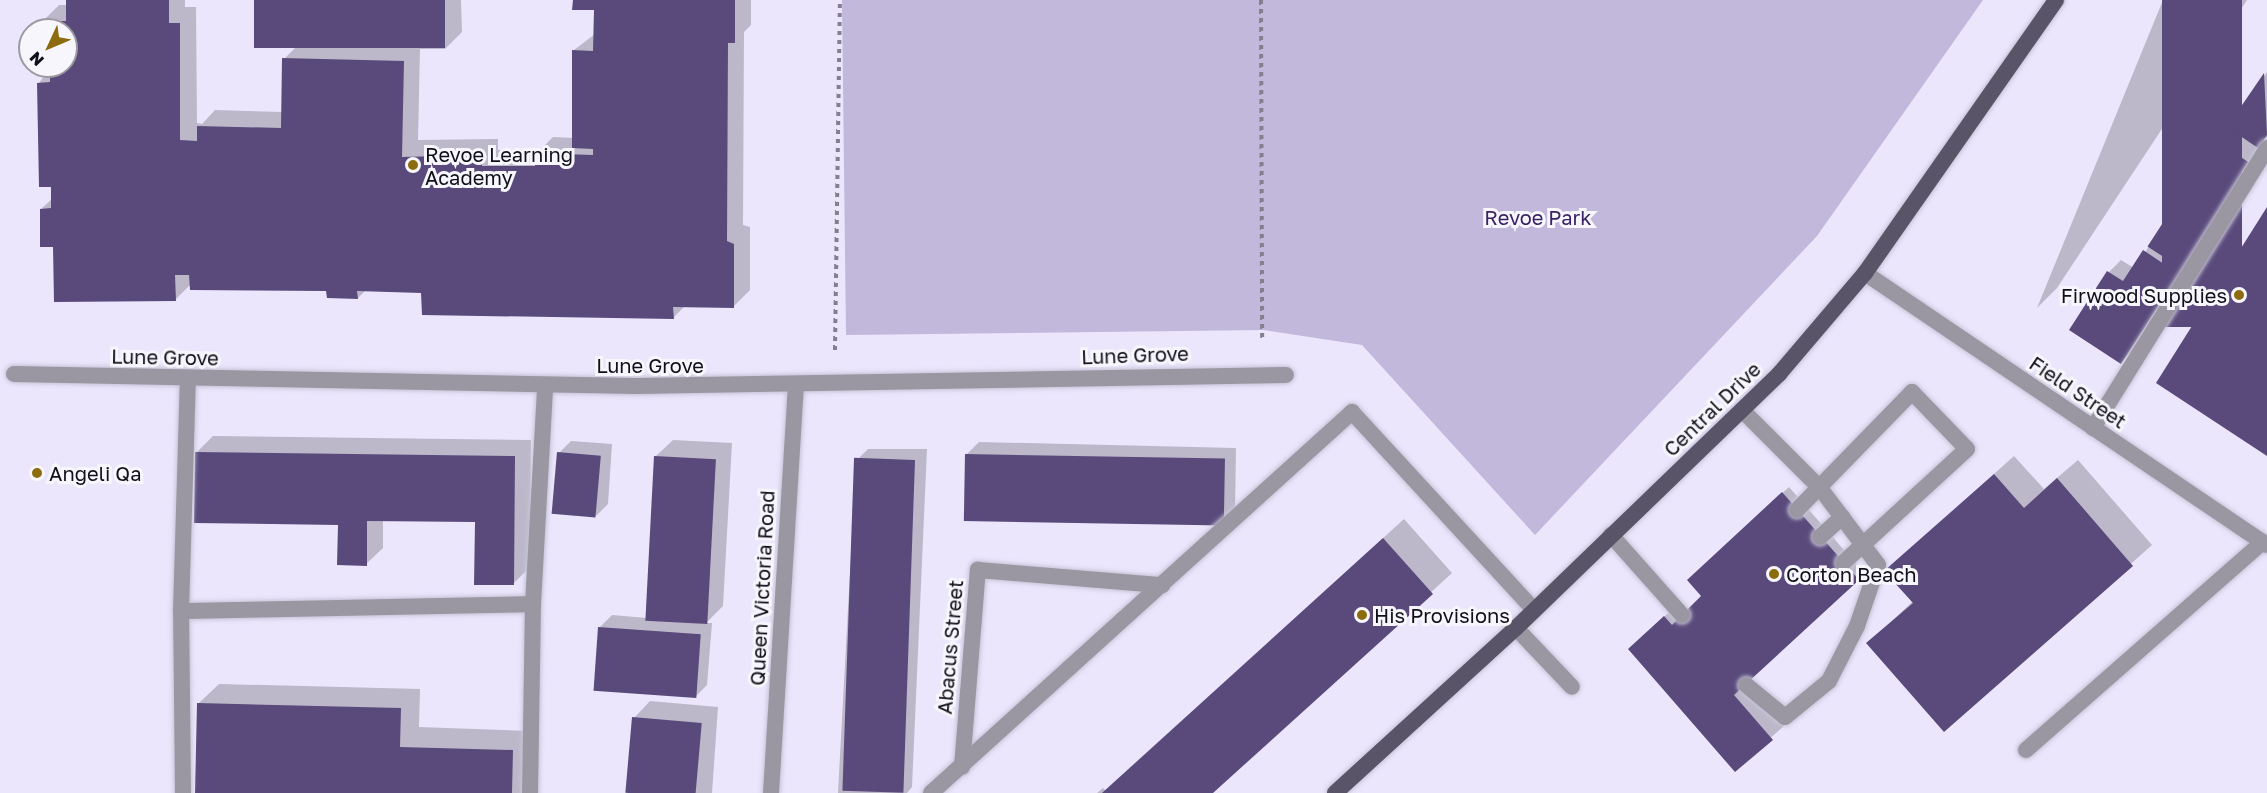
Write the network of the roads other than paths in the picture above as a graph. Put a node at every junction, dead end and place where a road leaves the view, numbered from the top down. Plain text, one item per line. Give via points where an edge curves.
1 (2056, 0) edge
2 (2267, 148) edge
3 (1865, 273) junction
4 (14, 374) dead end
5 (1286, 375) dead end
6 (188, 379) junction
7 (796, 385) junction
8 (545, 386) junction
9 (1742, 410) junction
10 (2093, 428) junction
11 (1820, 488) junction
12 (1797, 510) dead end
13 (1842, 517) junction
14 (1611, 535) junction
15 (1820, 537) dead end
16 (2265, 544) edge
17 (1862, 545) junction
18 (1843, 563) dead end
19 (1162, 585) junction
20 (533, 604) junction
21 (1534, 610) junction
22 (181, 611) junction
23 (1682, 615) dead end
24 (1516, 628) junction
25 (1746, 685) dead end
26 (1572, 687) dead end
27 (2026, 750) dead end
28 (962, 767) junction
29 (183, 793) edge
30 (530, 793) edge
31 (771, 793) edge
32 (931, 793) edge
33 (1335, 793) edge

1 - 3 main road, Central Drive
2 - 10 street
3 - 9 main road, Central Drive via 1779,374
3 - 10 street, Field Street
4 - 6 street, Lune Grove
5 - 7 street, Lune Grove
6 - 8 street, Lune Grove
6 - 22 street
7 - 8 street, Lune Grove
7 - 31 street, Queen Victoria Road
8 - 20 street
9 - 11 street
9 - 14 main road, Central Drive
10 - 16 street, Field Street
11 - 12 street
11 - 13 street
11 - 17 street via 1912,392 1967,449
13 - 15 street
13 - 17 street
14 - 21 main road, Central Drive
14 - 23 street
16 - 27 street
17 - 18 street
17 - 25 street via 1878,565 1857,626 1829,681 1785,717
19 - 21 street via 1352,412
19 - 28 street
19 - 28 street, Abacus Street via 978,570
20 - 22 street
20 - 30 street
21 - 24 main road, Central Drive
22 - 29 street
24 - 26 street
24 - 33 main road, Central Drive
28 - 32 street

